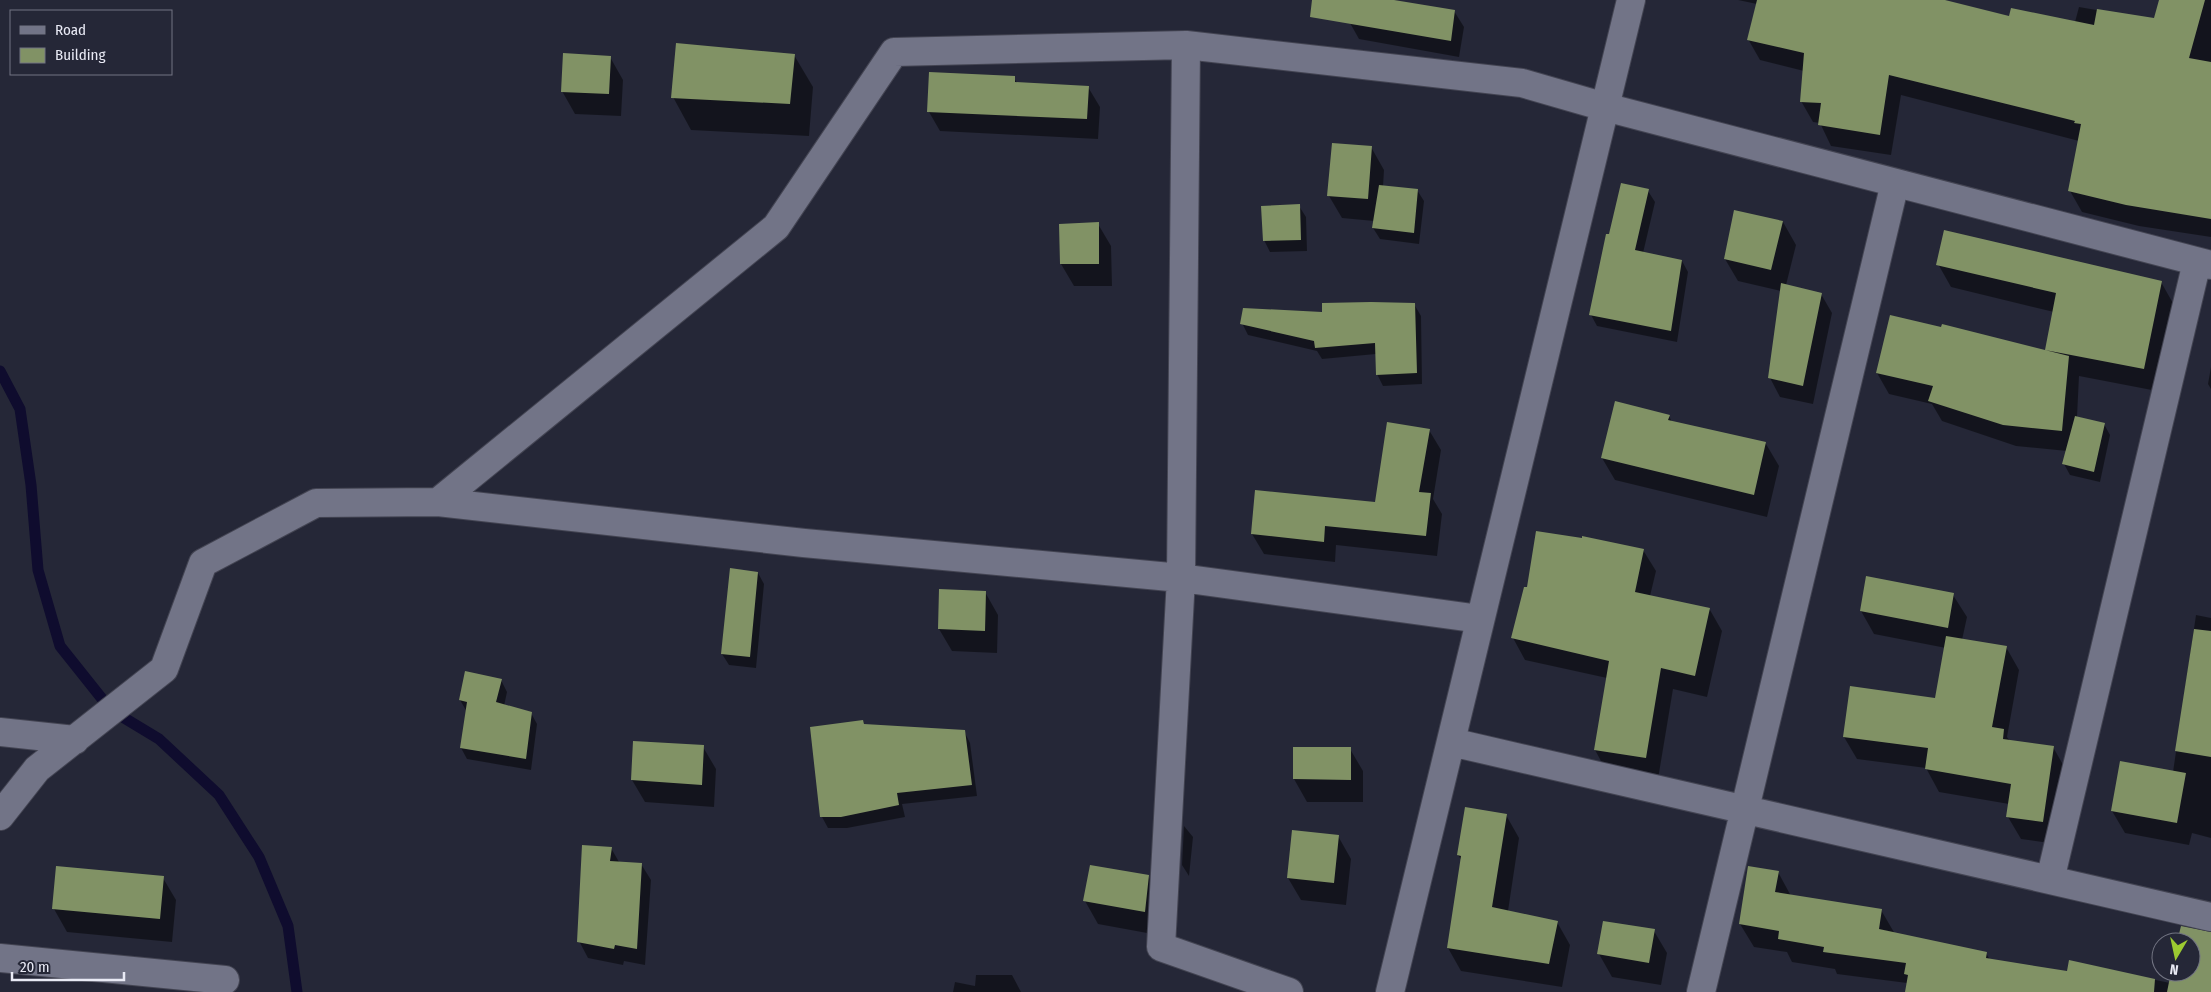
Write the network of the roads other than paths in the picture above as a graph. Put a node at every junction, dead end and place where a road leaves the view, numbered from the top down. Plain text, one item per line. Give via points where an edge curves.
1 (1631, 0) edge
2 (1186, 46) junction
3 (1605, 107) junction
4 (1894, 183) junction
5 (2204, 264) edge
6 (438, 502) junction
7 (1181, 578) junction
8 (1480, 620) junction
9 (0, 732) edge
10 (75, 740) junction
11 (1451, 742) junction
12 (1744, 810) junction
13 (0, 816) edge
14 (2050, 880) junction
15 (2211, 917) edge
16 (0, 958) edge
17 (226, 980) dead end
18 (1289, 992) edge
19 (1390, 992) edge
20 (1701, 992) edge

1 - 3 street
2 - 3 street via 1522,83
2 - 6 street via 894,52 776,228
2 - 7 street
3 - 4 street
3 - 8 street
4 - 5 street
4 - 12 street
5 - 14 street
6 - 7 street via 804,543
6 - 10 street via 316,503 203,563 164,669
7 - 8 street
7 - 18 street via 1161,947
8 - 11 street
9 - 10 street
10 - 13 street via 37,769
11 - 12 street
11 - 19 street
12 - 14 street
12 - 20 street
14 - 15 street
16 - 17 street

